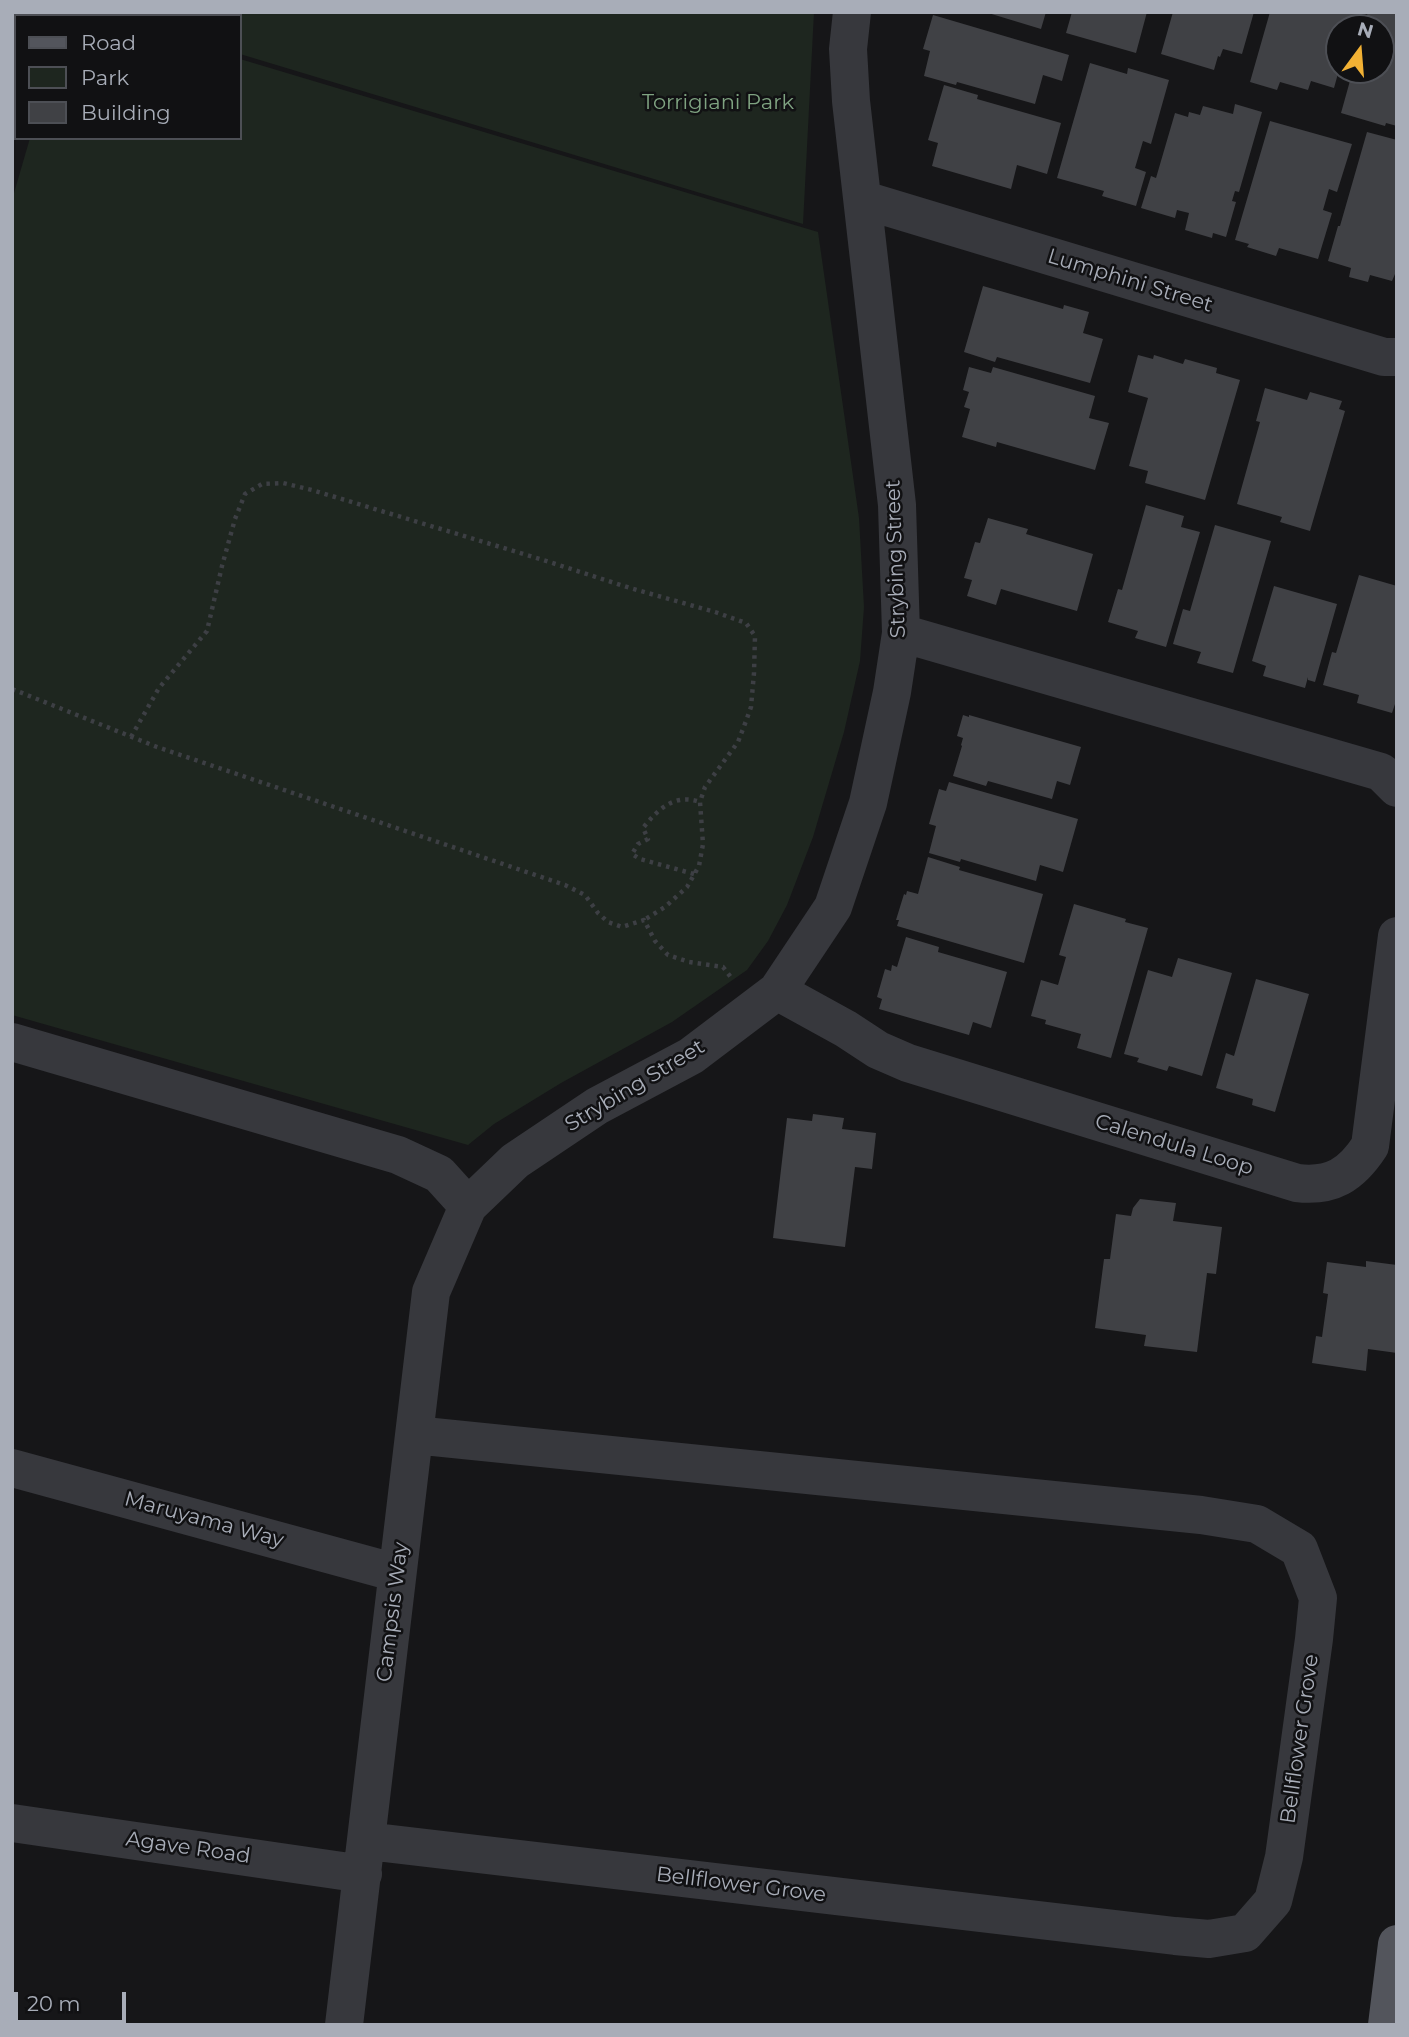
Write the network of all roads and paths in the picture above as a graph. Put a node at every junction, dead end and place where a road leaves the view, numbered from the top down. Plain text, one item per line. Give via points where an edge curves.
1 (852, 12) edge
2 (864, 200) junction
3 (1397, 357) edge
4 (901, 633) junction
5 (12, 689) edge
6 (131, 737) junction
7 (1397, 788) edge
8 (701, 802) junction
9 (694, 874) junction
10 (643, 920) junction
11 (1397, 936) edge
12 (738, 987) dead end
13 (777, 990) junction
14 (12, 1042) edge
15 (468, 1206) junction
16 (414, 1435) junction
17 (12, 1468) edge
18 (397, 1573) junction
19 (12, 1823) edge
20 (365, 1858) junction
21 (1397, 1944) edge
22 (344, 2025) edge
23 (1387, 2025) edge

1 - 2 street, Strybing Street via 848,49
2 - 3 street, Lumphini Street via 1384,357
2 - 4 street, Strybing Street via 897,505
4 - 7 street via 1381,772
4 - 13 street, Strybing Street via 868,803 837,894
5 - 6 path
6 - 8 path via 159,688 207,631 244,494 262,484 283,483 746,624 755,636 751,707 738,743 705,787
6 - 10 path via 565,885 585,895 608,922 622,928
8 - 9 path via 703,844
8 - 9 path via 676,799 654,814 643,828 648,839 632,853
9 - 10 path via 665,907
10 - 12 path via 668,955 723,967
11 - 13 street, Calendula Loop via 1370,1146 1359,1163 1337,1178 1315,1185 908,1063
13 - 15 street, Strybing Street via 691,1056 597,1106 515,1161
14 - 15 street via 398,1155 439,1174
15 - 16 street, Campsis Way via 431,1292
16 - 18 street, Campsis Way
16 - 20 street, Bellflower Grove via 1257,1524 1298,1549 1318,1598 1314,1639 1284,1857 1273,1900 1245,1933 1209,1939
17 - 18 street, Maruyama Way
18 - 20 street, Campsis Way
19 - 20 street, Agave Road
20 - 22 street, Campsis Way
21 - 23 main road

